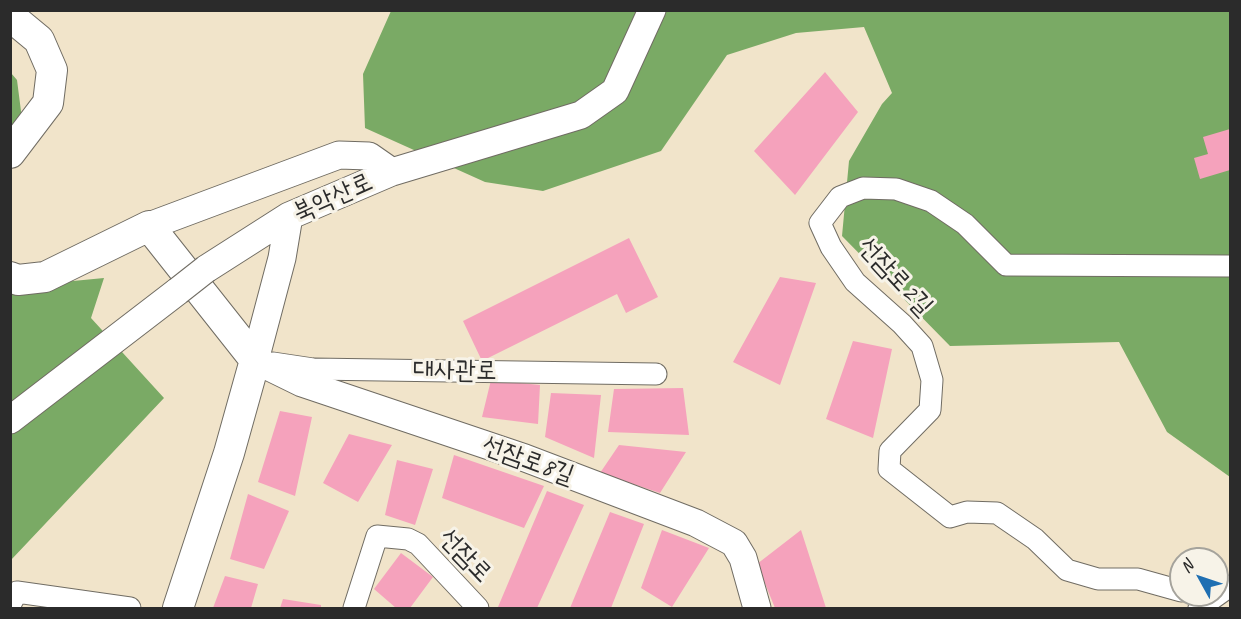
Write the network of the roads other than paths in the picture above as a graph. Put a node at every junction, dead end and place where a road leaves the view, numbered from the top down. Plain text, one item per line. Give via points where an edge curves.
1 (652, 10) edge
2 (10, 16) edge
3 (10, 153) edge
4 (392, 172) junction
5 (289, 216) junction
6 (149, 226) junction
7 (1230, 266) edge
8 (10, 277) edge
9 (255, 360) junction
10 (656, 374) dead end
11 (10, 420) edge
12 (1230, 586) edge
13 (1169, 588) edge
14 (10, 605) edge
15 (130, 609) edge
16 (178, 609) edge
17 (354, 609) edge
18 (478, 609) edge
19 (757, 609) edge
20 (1199, 609) edge

1 - 4 street, 북악산로 via 615,91 581,115
2 - 3 main road via 39,40 52,70 48,103
4 - 5 street, 북악산로
4 - 6 street via 369,156 339,155
5 - 9 street
5 - 11 street, 북악산로, bridge via 206,269
6 - 8 main road via 45,278
6 - 9 main road
7 - 13 street, 선잠로2길 via 1006,265 965,224 931,201 896,189 863,188 840,197 820,223 855,282 922,346 932,380 930,410 891,450 889,469 951,517 966,512 997,513 1035,539 1067,570 1098,579 1138,579
9 - 10 street, 대사관로 via 314,369
9 - 16 main road
9 - 19 street, 선잠로8길 via 302,383 525,458 696,523 734,543 743,558
12 - 20 street
14 - 15 street via 17,592
17 - 18 street, 선잠로 via 377,536 418,544

